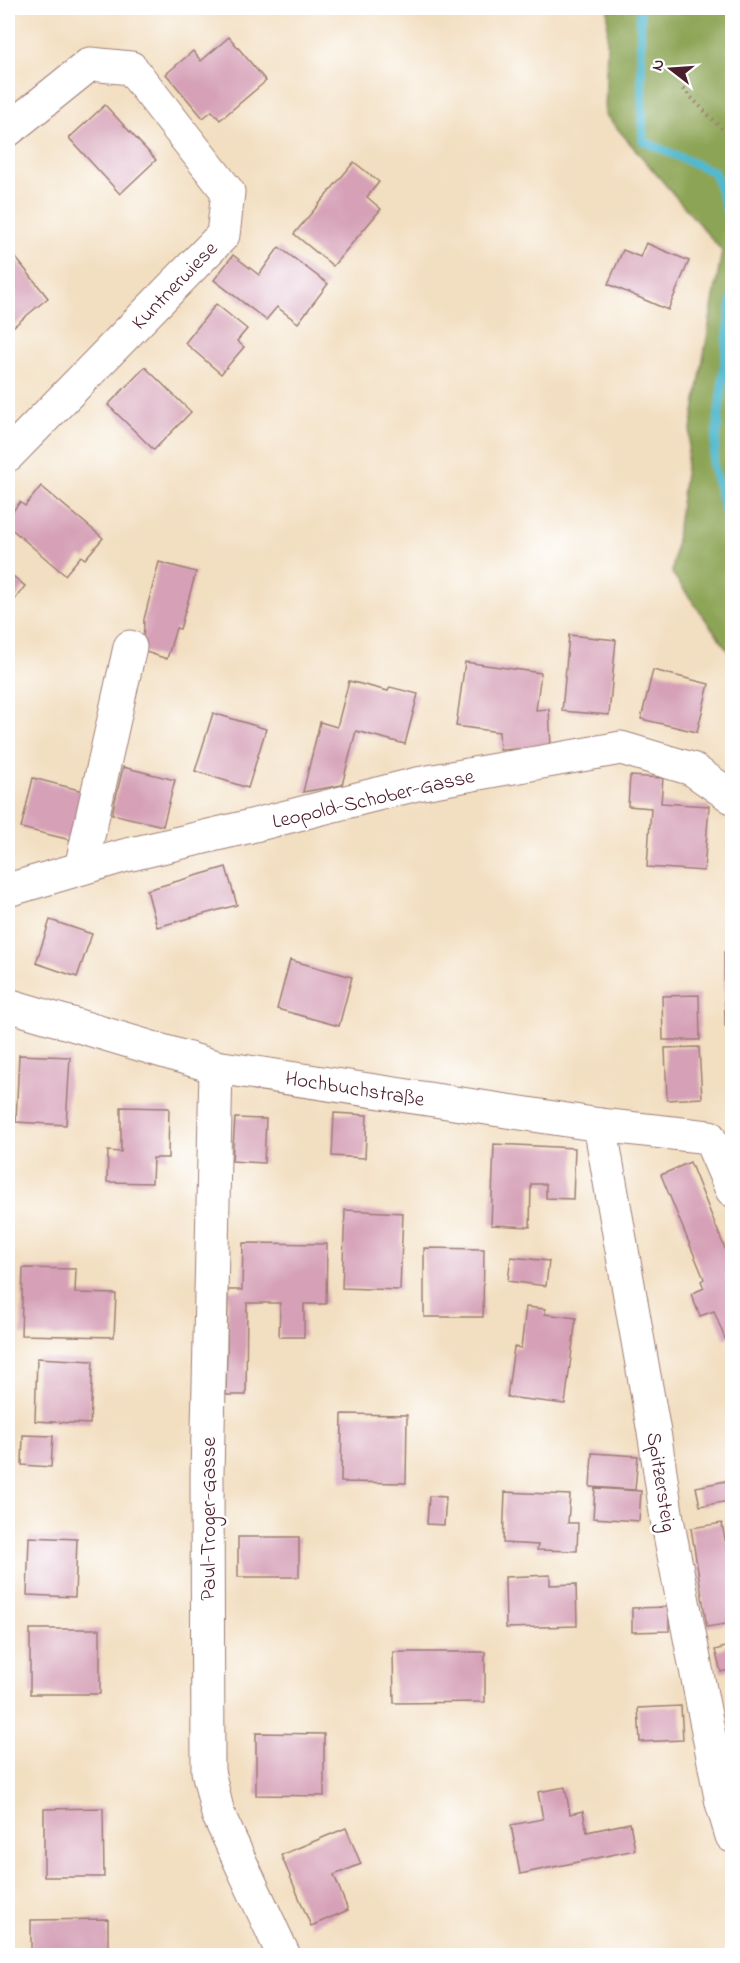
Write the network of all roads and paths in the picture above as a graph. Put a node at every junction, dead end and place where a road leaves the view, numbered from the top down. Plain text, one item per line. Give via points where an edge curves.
1 (683, 89) dead end
2 (8, 130) edge
3 (732, 139) edge
4 (8, 455) edge
5 (130, 647) dead end
6 (732, 797) edge
7 (81, 868) junction
8 (8, 890) edge
9 (8, 1005) edge
10 (216, 1067) junction
11 (600, 1125) junction
12 (732, 1190) edge
13 (732, 1836) edge
14 (284, 1956) edge

1 - 3 path
2 - 4 street, Kuntnerwiese via 90,64 131,68 228,192 223,235
5 - 7 street
6 - 7 street, Leopold-Schober-Gasse via 692,769 621,748 417,784
7 - 8 street, Leopold-Schober-Gasse
9 - 10 street, Hochbuchstraße
10 - 11 street, Hochbuchstraße
10 - 14 street, Paul-Troger-Gasse via 207,1475 208,1771 218,1814
11 - 12 street, Hochbuchstraße via 709,1137
11 - 13 street, Spitzersteig via 667,1519 722,1803

